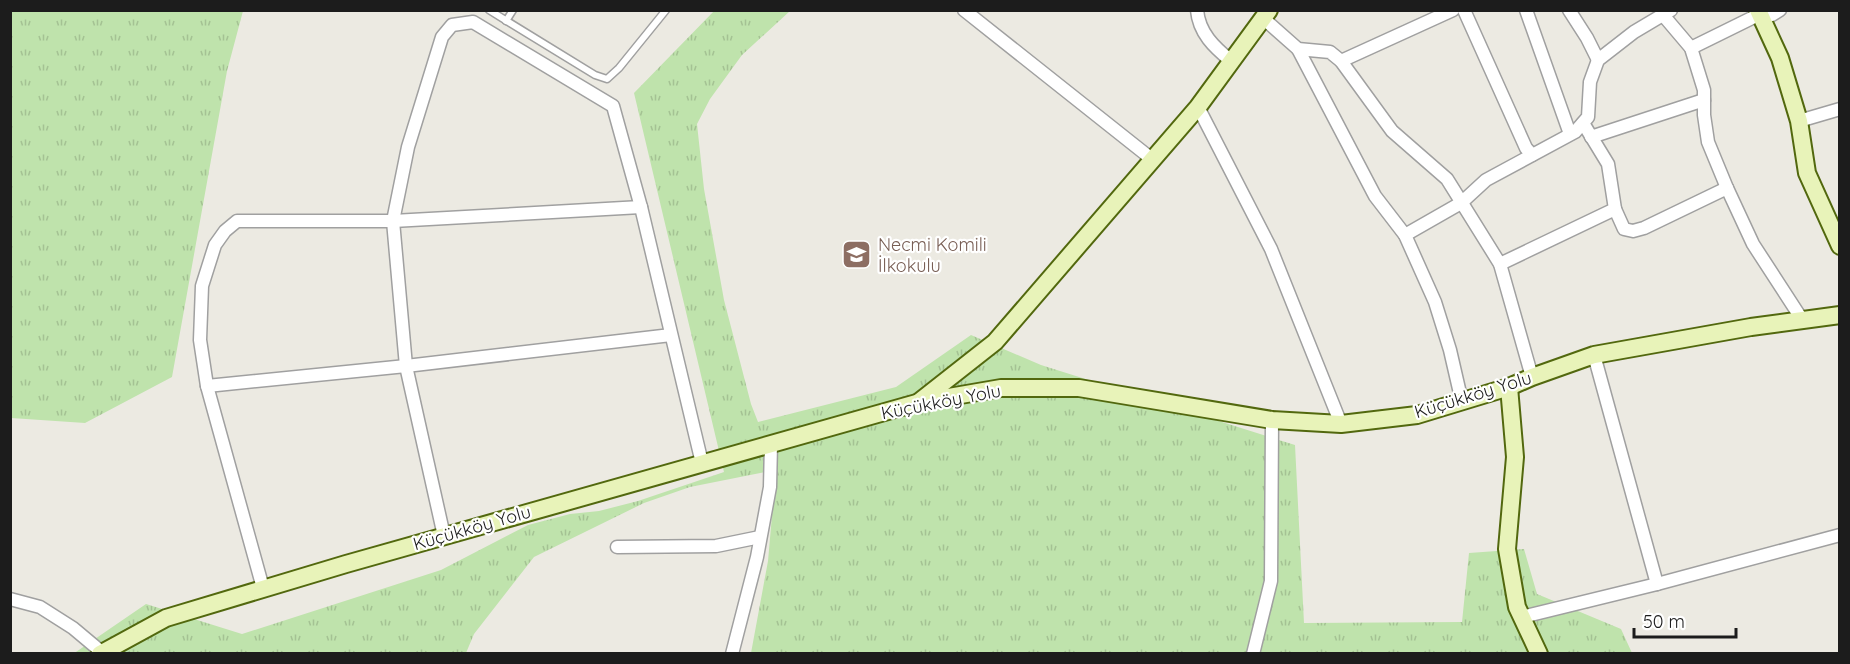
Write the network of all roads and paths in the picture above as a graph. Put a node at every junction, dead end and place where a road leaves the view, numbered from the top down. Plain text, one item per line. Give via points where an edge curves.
1 (489, 10) edge
2 (513, 10) edge
3 (666, 10) edge
4 (964, 10) edge
5 (1197, 10) edge
6 (1453, 10) edge
7 (1464, 10) edge
8 (1526, 10) edge
9 (1569, 10) edge
10 (1780, 10) edge
11 (1759, 12) edge
12 (1667, 13) edge
13 (1266, 14) edge
14 (506, 21) junction
15 (1691, 48) junction
16 (1298, 49) junction
17 (1598, 60) junction
18 (1231, 61) junction
19 (1341, 61) junction
20 (1704, 100) junction
21 (1198, 107) junction
22 (1839, 109) edge
23 (1799, 121) junction
24 (1583, 123) junction
25 (1570, 134) junction
26 (1592, 137) junction
27 (1532, 155) junction
28 (1153, 160) junction
29 (1727, 188) junction
30 (1461, 203) junction
31 (641, 207) junction
32 (1615, 209) junction
33 (393, 221) junction
34 (1405, 235) junction
35 (1839, 246) edge
36 (1500, 264) junction
37 (1839, 315) edge
38 (1803, 321) junction
39 (671, 335) junction
40 (1594, 355) junction
41 (406, 366) junction
42 (1532, 377) junction
43 (207, 386) junction
44 (1509, 387) junction
45 (920, 402) junction
46 (1461, 402) junction
47 (1272, 420) junction
48 (1341, 424) junction
49 (771, 444) junction
50 (702, 463) junction
51 (1839, 535) edge
52 (444, 536) junction
53 (760, 537) junction
54 (617, 547) dead end
55 (1657, 584) junction
56 (263, 588) junction
57 (10, 598) edge
58 (1522, 617) junction
59 (102, 653) edge
60 (732, 654) edge
61 (1253, 654) edge
62 (1539, 654) edge

1 - 14 lane
2 - 14 lane
3 - 14 lane via 607,79
4 - 28 street
5 - 18 street via 1198,23 1213,47
6 - 19 street
7 - 27 street
8 - 25 street
9 - 17 street
10 - 11 street via 1772,15
11 - 15 street
11 - 23 main road via 1780,58
12 - 15 street
12 - 17 street
13 - 16 street
13 - 18 main road
15 - 20 street
16 - 19 street via 1330,52
16 - 34 street via 1375,196
17 - 24 street via 1590,82 1588,117
18 - 21 main road
19 - 30 street via 1392,130 1447,179
20 - 26 street
20 - 29 street via 1708,142
21 - 28 main road
21 - 48 street via 1271,249
22 - 23 street
23 - 35 main road via 1807,173
24 - 25 street
24 - 26 street
25 - 27 street
26 - 32 street via 1608,164
27 - 30 street via 1486,180
28 - 45 main road via 995,342
29 - 32 street via 1634,231 1624,229
29 - 38 street via 1753,244
30 - 34 street
30 - 36 street
31 - 33 street
31 - 33 street via 613,106 473,22 452,25 442,38 408,147
31 - 39 street
32 - 36 street
33 - 41 street
33 - 43 street via 237,221 225,231 215,245 202,286 200,340
34 - 46 street via 1435,302
36 - 42 street
37 - 38 main road, Küçükköy Yolu
38 - 40 main road, Küçükköy Yolu
39 - 41 street
39 - 50 street
40 - 42 main road, Küçükköy Yolu
40 - 55 street
41 - 43 street
41 - 52 street
42 - 44 main road, Küçükköy Yolu
43 - 56 street
44 - 46 main road, Küçükköy Yolu
44 - 58 main road via 1515,457 1507,549
45 - 47 main road, Küçükköy Yolu via 1001,388 1079,388
45 - 49 main road, Küçükköy Yolu
46 - 48 main road, Küçükköy Yolu via 1418,415
47 - 48 main road, Küçükköy Yolu
47 - 61 street via 1271,581
49 - 50 main road, Küçükköy Yolu
49 - 53 street via 770,487
50 - 52 main road, Küçükköy Yolu
51 - 55 street
52 - 56 main road, Küçükköy Yolu
53 - 54 street via 716,546
53 - 60 street
55 - 58 street
56 - 59 main road, Küçükköy Yolu via 166,618
57 - 59 street via 40,607
58 - 62 main road

